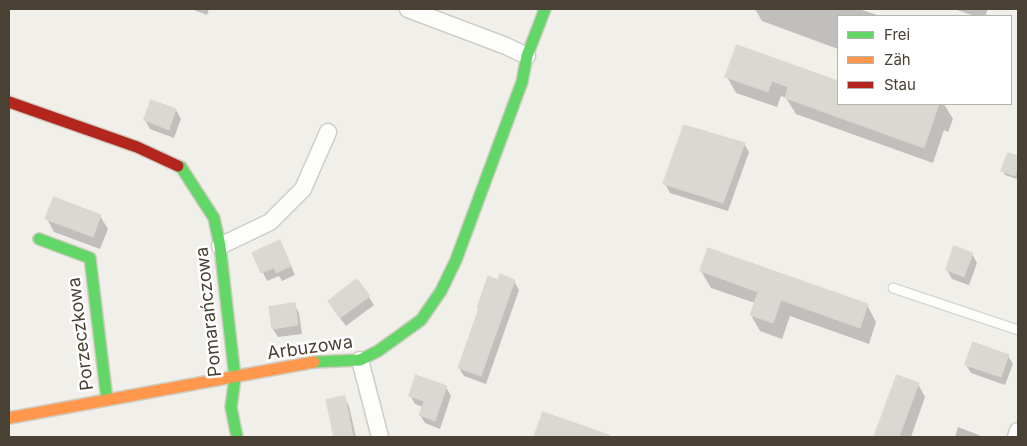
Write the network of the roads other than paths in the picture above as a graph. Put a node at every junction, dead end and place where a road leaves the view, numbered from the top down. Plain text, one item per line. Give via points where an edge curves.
1 (408, 9) edge
2 (545, 9) edge
3 (527, 56) junction
4 (9, 102) edge
5 (328, 132) dead end
6 (39, 239) dead end
7 (220, 246) junction
8 (894, 288) dead end
9 (1018, 330) edge
10 (360, 360) junction
11 (235, 378) junction
12 (107, 400) junction
13 (9, 418) edge
14 (1018, 430) edge
15 (236, 437) edge
16 (380, 437) edge
17 (1016, 437) edge

1 - 3 street
2 - 3 street, Arbuzowa
3 - 10 street, Arbuzowa via 518,92 456,260 441,291 421,320
4 - 7 street, Pomarańczowa via 137,147 181,167 214,218
5 - 7 street via 303,189 270,222
6 - 12 street, Porzeczkowa via 90,258
7 - 11 street, Pomarańczowa
8 - 9 lane
10 - 11 street, Arbuzowa via 322,360
10 - 16 street
11 - 12 street, Arbuzowa
11 - 15 street, Pomarańczowa via 231,406
12 - 13 street, Arbuzowa
14 - 17 street

